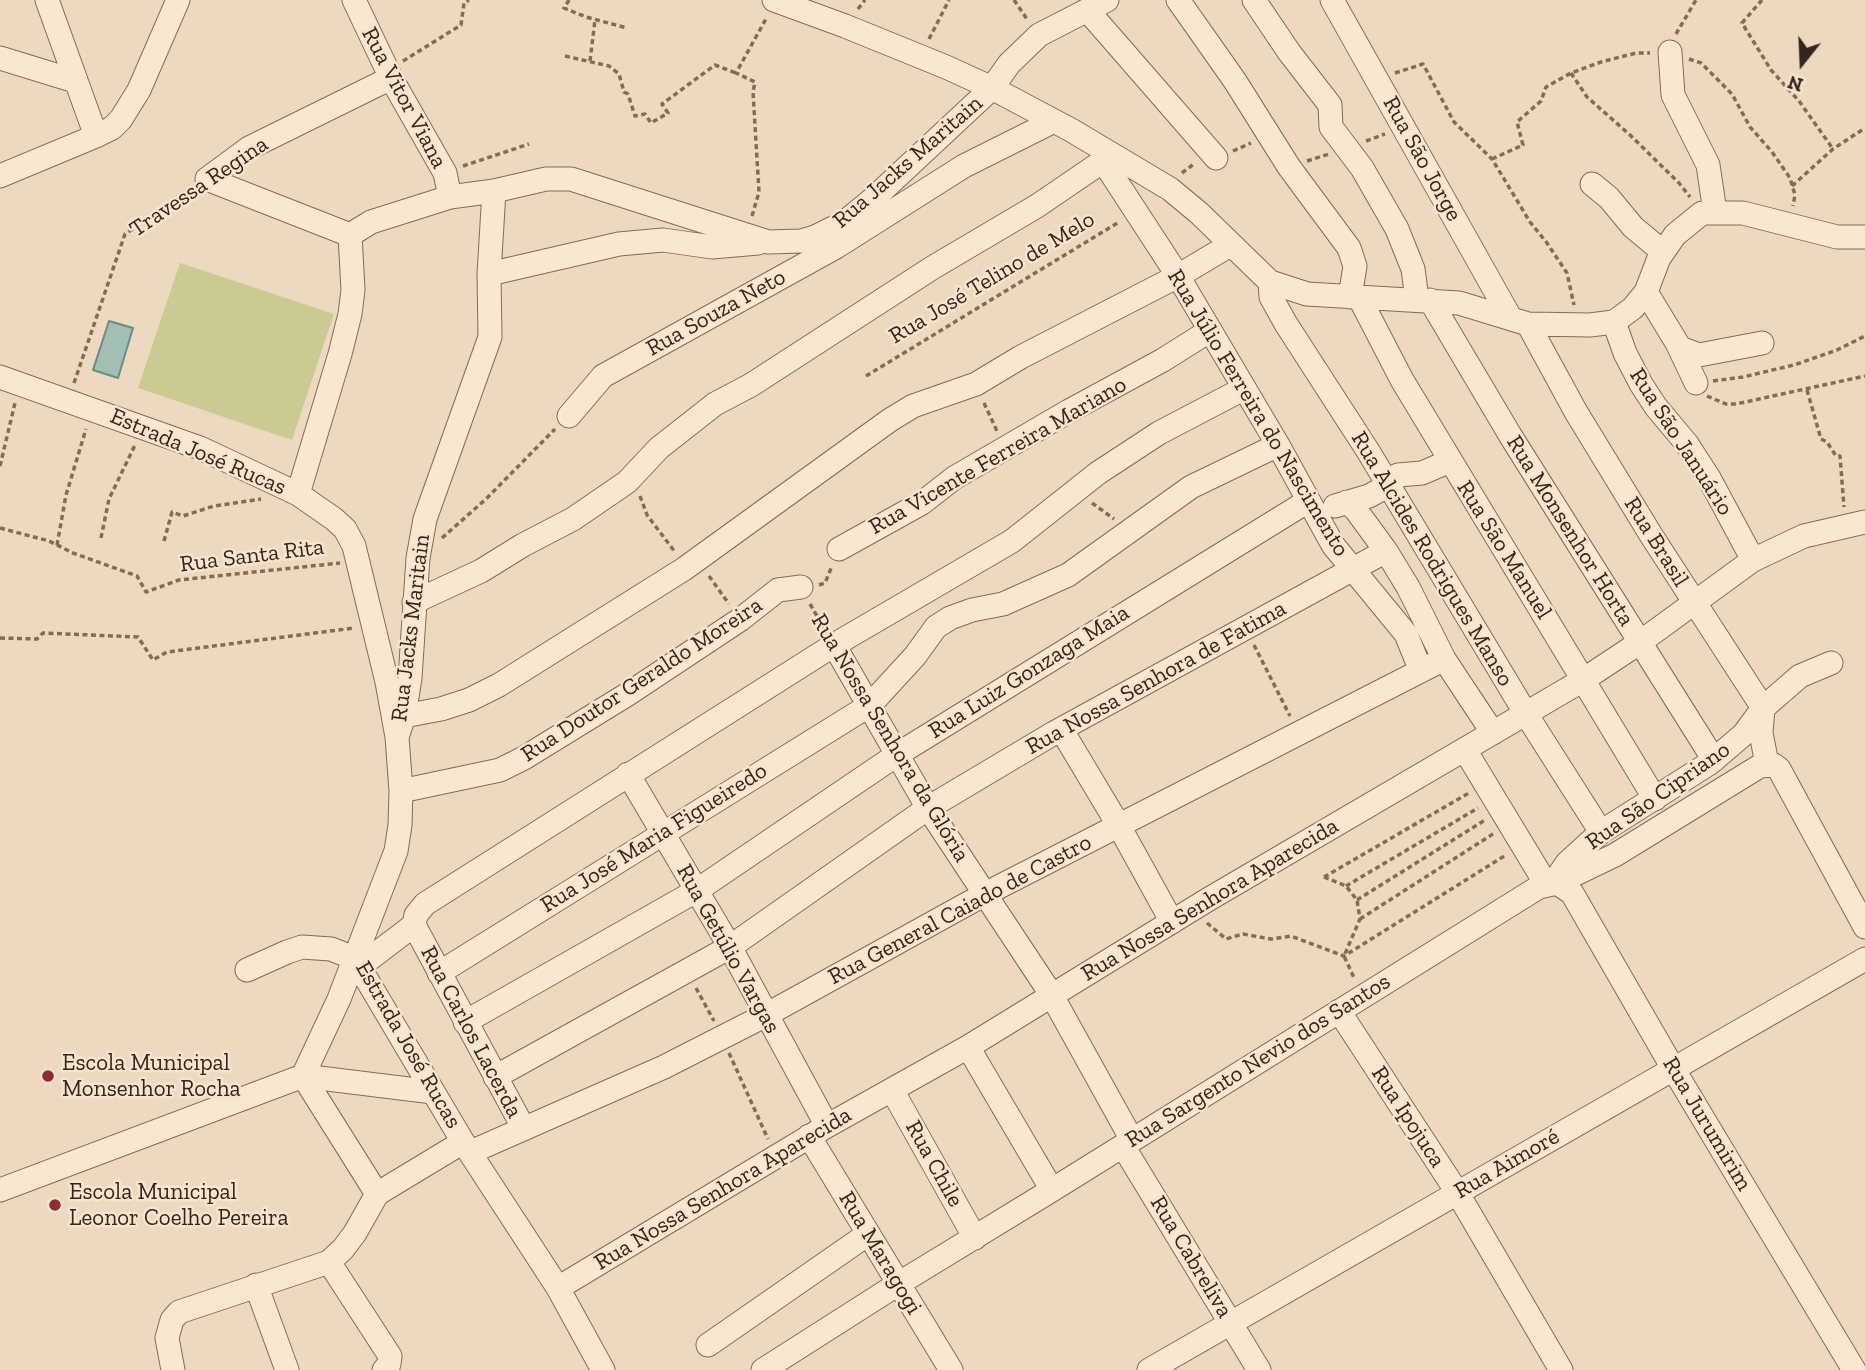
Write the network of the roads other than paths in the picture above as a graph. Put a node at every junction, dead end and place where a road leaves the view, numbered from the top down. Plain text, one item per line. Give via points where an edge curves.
1 (47, 0) edge
2 (178, 0) edge
3 (354, 0) edge
4 (1178, 0) edge
5 (1254, 0) edge
6 (1332, 0) edge
7 (1094, 5) edge
8 (772, 6) edge
9 (1670, 56) road end
10 (0, 58) edge
11 (389, 75) junction
12 (75, 81) junction
13 (992, 88) junction
14 (1054, 121) junction
15 (96, 136) junction
16 (1214, 155) road end
17 (1105, 156) junction
18 (0, 176) edge
19 (1592, 184) dead end
20 (494, 191) junction
21 (450, 197) junction
22 (1708, 212) junction
23 (350, 235) junction
24 (1865, 237) edge
25 (757, 238) junction
26 (1230, 244) junction
27 (1663, 252) junction
28 (489, 274) junction
29 (1178, 276) junction
30 (1270, 282) junction
31 (1646, 292) junction
32 (1354, 297) junction
33 (1424, 299) junction
34 (1520, 321) junction
35 (1614, 322) junction
36 (1209, 331) junction
37 (1762, 343) dead end
38 (1680, 348) junction
39 (10, 381) edge
40 (1696, 383) road end
41 (1243, 389) junction
42 (569, 416) road end
43 (1278, 445) junction
44 (1450, 461) junction
45 (1389, 485) junction
46 (298, 494) junction
47 (1347, 502) junction
48 (1312, 507) junction
49 (1855, 524) edge
50 (839, 549) road end
51 (1386, 551) junction
52 (1753, 560) junction
53 (1351, 570) junction
54 (801, 587) road end
55 (414, 602) junction
56 (1694, 603) junction
57 (1639, 643) junction
58 (834, 645) junction
59 (1444, 659) junction
60 (1832, 663) dead end
61 (1421, 671) junction
62 (1583, 680) junction
63 (870, 705) junction
64 (1763, 708) junction
65 (1526, 714) junction
66 (401, 726) junction
67 (1061, 729) junction
68 (1493, 733) junction
69 (1465, 750) junction
70 (898, 754) junction
71 (1714, 760) junction
72 (1763, 765) junction
73 (628, 774) junction
74 (401, 791) junction
75 (1656, 799) junction
76 (928, 808) junction
77 (1119, 826) junction
78 (1601, 832) junction
79 (662, 833) junction
80 (1552, 883) junction
81 (696, 891) junction
82 (985, 894) junction
83 (1172, 922) junction
84 (1865, 927) edge
85 (416, 930) junction
86 (730, 947) junction
87 (1865, 960) edge
88 (357, 962) junction
89 (247, 970) dead end
90 (439, 973) junction
91 (1051, 994) junction
92 (1339, 1011) junction
93 (766, 1015) junction
94 (465, 1022) junction
95 (968, 1047) junction
96 (1674, 1070) junction
97 (303, 1076) junction
98 (495, 1077) junction
99 (892, 1090) junction
100 (433, 1092) junction
101 (524, 1129) junction
102 (818, 1131) junction
103 (1128, 1143) junction
104 (467, 1147) junction
105 (0, 1190) edge
106 (1052, 1190) junction
107 (1457, 1192) junction
108 (377, 1195) junction
109 (869, 1234) junction
110 (975, 1238) junction
111 (329, 1262) junction
112 (898, 1284) junction
113 (256, 1285) junction
114 (558, 1288) junction
115 (1231, 1322) junction
116 (708, 1345) dead end
117 (1852, 1363) edge
118 (173, 1370) edge
119 (287, 1370) edge
120 (384, 1370) edge
121 (603, 1370) edge
122 (763, 1370) edge
123 (951, 1370) edge
124 (1149, 1370) edge
125 (1259, 1370) edge
126 (1561, 1370) edge

1 - 12 street
2 - 15 street via 131,105 111,128
3 - 11 street, Rua Vitor Viana
4 - 32 street via 1289,167 1349,247 1355,266
5 - 33 street via 1330,105 1331,127 1362,168 1397,229
6 - 34 street, Rua São Jorge
7 - 13 street via 1039,36
7 - 16 street
8 - 13 street via 920,56
9 - 22 street via 1673,95 1708,165
10 - 12 street
11 - 21 street, Rua Vitor Viana via 445,173
11 - 23 street, Travessa Regina via 249,148 208,179
12 - 15 street
13 - 14 street, Rua Jacks Maritain
13 - 25 street, Rua Jacks Maritain via 845,222 801,242
14 - 17 street, Rua Jacks Maritain
14 - 42 street, Rua Souza Neto via 964,166 836,247 603,376
15 - 18 street
17 - 26 street, Rua Jacks Maritain via 1165,186
17 - 29 street, Rua Júlio Ferreira do Nascimento
17 - 55 street via 1037,206 715,404 669,439 633,476 573,519 481,571
19 - 27 street
20 - 21 street
20 - 25 street, Rua Jacks Maritain via 571,179
20 - 28 street, Rua Jacks Maritain
21 - 23 street via 371,222
22 - 24 street via 1743,213 1837,237
22 - 27 street via 1675,234
23 - 46 street via 350,314
25 - 28 street via 712,247 663,240 619,244
26 - 29 street
26 - 30 street, Rua Jacks Maritain
27 - 31 street
28 - 55 street, Rua Jacks Maritain via 489,337 425,519
29 - 36 street, Rua Júlio Ferreira do Nascimento
29 - 66 street via 976,384 890,419 691,564 499,685
30 - 32 street, Rua Jacks Maritain via 1307,294
30 - 45 street, Rua Alcides Rodrigues Manso via 1271,297 1286,324
31 - 35 street
31 - 38 street
32 - 33 street, Rua Jacks Maritain
32 - 44 street, Rua São Manuel
33 - 34 street, Rua Jacks Maritain via 1459,303
33 - 57 street, Rua Monsenhor Horta
34 - 35 street, Rua Jacks Maritain
34 - 56 street, Rua Brasil
35 - 52 street, Rua São Januário via 1641,384 1702,467
36 - 41 street, Rua Júlio Ferreira do Nascimento
36 - 50 street, Rua Vicente Ferreira Mariano
37 - 38 street via 1699,355
38 - 40 street
39 - 46 street, Estrada José Rucas via 200,448
41 - 43 street, Rua Júlio Ferreira do Nascimento
41 - 58 street via 1159,433 1075,490 1012,541
43 - 48 street, Rua Júlio Ferreira do Nascimento
43 - 63 street, Rua José Maria Figueiredo via 1191,487 1068,575 1003,604 972,610 936,626
44 - 45 street, Rua Luiz Gonzaga Maia via 1422,473 1398,475
44 - 62 street, Rua São Manuel
45 - 47 street, Rua Luiz Gonzaga Maia
45 - 65 street, Rua Alcides Rodrigues Manso
46 - 66 street, Estrada José Rucas via 345,528 359,562
47 - 48 street, Rua Luiz Gonzaga Maia
47 - 51 street
48 - 53 street, Rua Júlio Ferreira do Nascimento
48 - 70 street, Rua Luiz Gonzaga Maia
49 - 52 street, Rua Nossa Senhora Aparecida via 1804,536
51 - 53 street, Rua Nossa Senhora de Fatima
51 - 59 street
52 - 56 street, Rua Nossa Senhora Aparecida
53 - 61 street, Rua Júlio Ferreira do Nascimento via 1406,634
53 - 67 street, Rua Nossa Senhora de Fatima
54 - 74 street, Rua Doutor Geraldo Moreira via 778,590 628,694 524,758 500,770
55 - 66 street, Rua Jacks Maritain via 410,678
56 - 57 street, Rua Nossa Senhora Aparecida
56 - 64 street, Rua Brasil
57 - 62 street, Rua Nossa Senhora Aparecida
57 - 71 street, Rua Monsenhor Horta
58 - 63 street, Rua Nossa Senhora da Glória
58 - 73 street
59 - 61 street, Rua General Caiado de Castro
59 - 68 street
60 - 64 street, Rua São Cipriano via 1800,676
61 - 77 street, Rua General Caiado de Castro
62 - 65 street, Rua Nossa Senhora Aparecida
62 - 75 street, Rua São Manuel
63 - 70 street, Rua Nossa Senhora da Glória
63 - 79 street, Rua José Maria Figueiredo
64 - 71 street, Rua São Cipriano via 1744,734
64 - 72 street
65 - 68 street, Rua Nossa Senhora Aparecida
65 - 78 street, Rua Alcides Rodrigues Manso
66 - 74 street, Estrada José Rucas
67 - 76 street, Rua Nossa Senhora de Fatima
67 - 77 street
68 - 69 street, Rua Nossa Senhora Aparecida
69 - 80 street, Rua Jurumirim
69 - 83 street, Rua Nossa Senhora Aparecida
70 - 76 street, Rua Nossa Senhora da Glória
70 - 81 street, Rua Luiz Gonzaga Maia
71 - 75 street, Rua São Cipriano
72 - 80 street, Rua Sargento Nevio dos Santos via 1615,855
72 - 84 street via 1779,769
73 - 79 street, Rua Getúlio Vargas
73 - 85 street via 425,904 416,915
74 - 88 street, Estrada José Rucas via 396,850
75 - 78 street, Rua São Cipriano
76 - 82 street, Rua Nossa Senhora da Glória
76 - 86 street, Rua Nossa Senhora de Fatima
77 - 82 street, Rua General Caiado de Castro
77 - 83 street
78 - 80 street, Rua São Cipriano
79 - 81 street, Rua Getúlio Vargas
79 - 90 street, Rua José Maria Figueiredo
80 - 92 street, Rua Sargento Nevio dos Santos
80 - 96 street, Rua Jurumirim via 1573,893
81 - 86 street, Rua Getúlio Vargas
81 - 94 street, Rua Luiz Gonzaga Maia
82 - 91 street, Rua Nossa Senhora da Glória
82 - 93 street, Rua General Caiado de Castro
83 - 91 street, Rua Nossa Senhora Aparecida
85 - 88 street
85 - 90 street, Rua Carlos Lacerda
86 - 93 street, Rua Getúlio Vargas
86 - 98 street, Rua Nossa Senhora de Fatima
87 - 96 street, Rua Aimoré
88 - 89 street via 315,946 287,952
88 - 97 street
88 - 100 street, Estrada José Rucas
90 - 94 street, Rua Carlos Lacerda
91 - 95 street, Rua Nossa Senhora Aparecida
91 - 103 street, Rua Nossa Senhora da Glória
92 - 103 street, Rua Sargento Nevio dos Santos
92 - 107 street, Rua Ipojuca
93 - 101 street, Rua General Caiado de Castro via 664,1067
93 - 102 street, Rua Getúlio Vargas
94 - 98 street, Rua Carlos Lacerda
95 - 99 street, Rua Nossa Senhora Aparecida
95 - 106 street
96 - 107 street, Rua Aimoré
96 - 117 street, Rua Jurumirim
97 - 100 street
97 - 105 street
97 - 108 street
98 - 101 street, Rua Carlos Lacerda
99 - 102 street, Rua Nossa Senhora Aparecida
99 - 110 street, Rua Chile
100 - 104 street, Estrada José Rucas
101 - 104 street, Rua General Caiado de Castro
102 - 109 street, Rua Maragogi
102 - 114 street, Rua Nossa Senhora Aparecida
103 - 106 street, Rua Sargento Nevio dos Santos
103 - 115 street, Rua Cabreliva
104 - 108 street, Rua General Caiado de Castro
104 - 114 street, Estrada José Rucas
106 - 110 street, Rua Sargento Nevio dos Santos
107 - 115 street, Rua Aimoré
107 - 126 street, Rua Ipojuca
108 - 111 street via 343,1250
109 - 112 street, Rua Maragogi
109 - 116 street
110 - 112 street, Rua Sargento Nevio dos Santos
111 - 113 street
111 - 120 street via 390,1356
112 - 122 street, Rua Sargento Nevio dos Santos
112 - 123 street, Rua Maragogi
113 - 118 street via 179,1312 166,1338
113 - 119 street
114 - 121 street, Estrada José Rucas
115 - 124 street, Rua Aimoré
115 - 125 street, Rua Cabreliva

